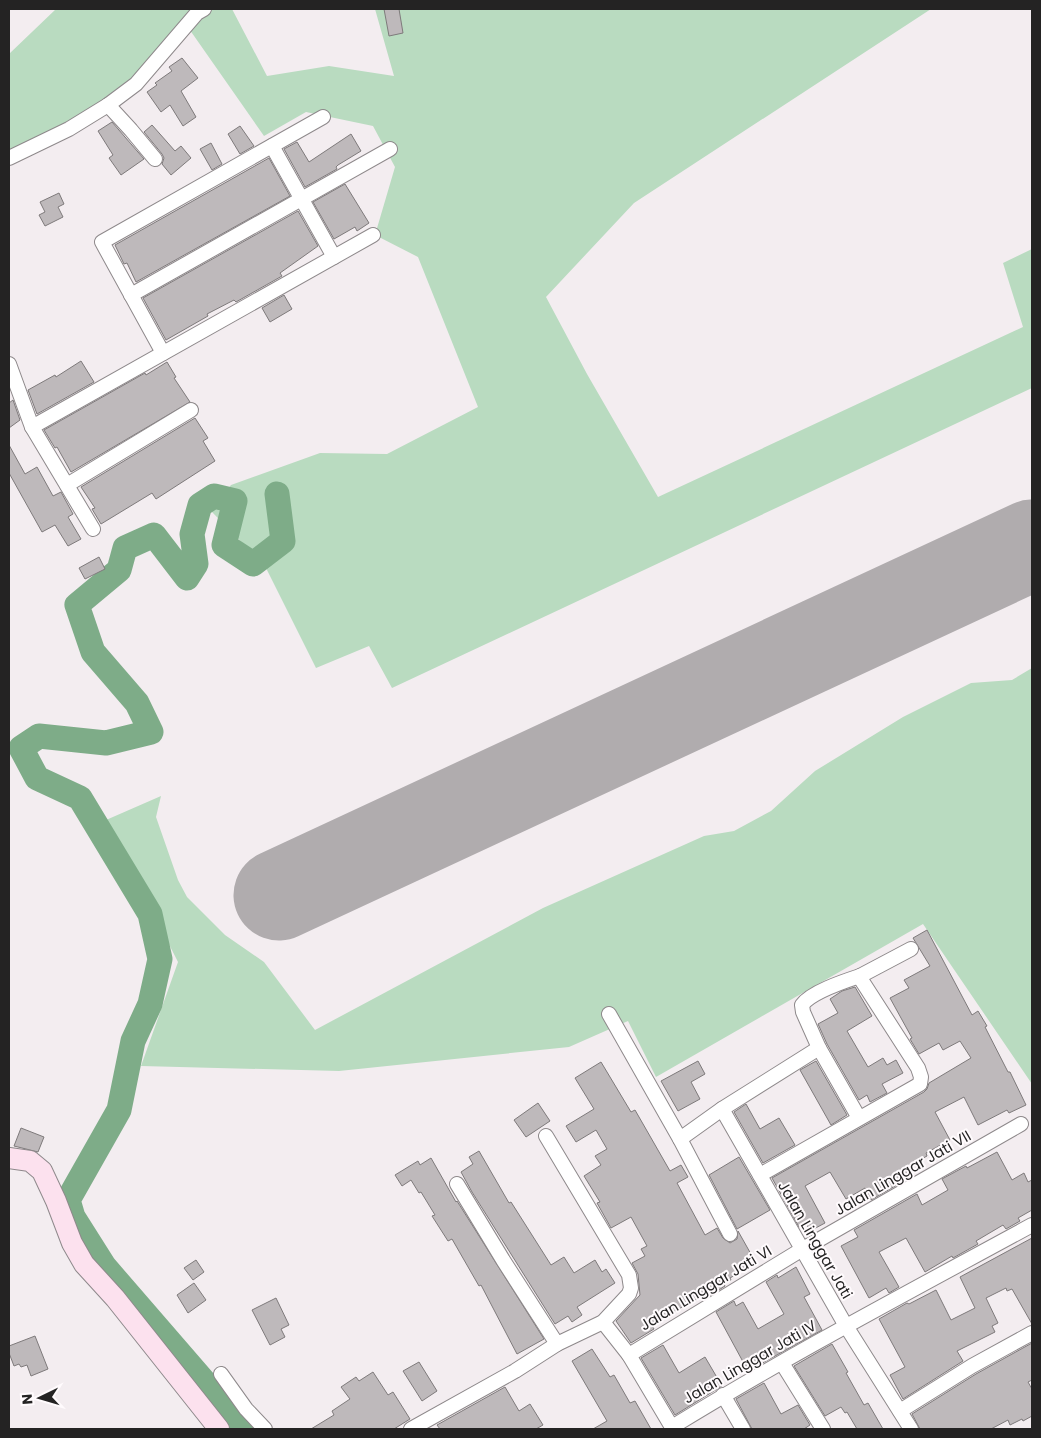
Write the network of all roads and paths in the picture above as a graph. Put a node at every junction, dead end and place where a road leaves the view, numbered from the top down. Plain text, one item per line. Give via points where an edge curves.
1 (204, 9) edge
2 (108, 105) junction
3 (323, 117) dead end
4 (272, 146) junction
5 (390, 149) dead end
6 (9, 158) edge
7 (156, 159) dead end
8 (302, 199) junction
9 (372, 235) dead end
10 (334, 256) junction
11 (131, 295) junction
12 (163, 353) junction
13 (9, 364) edge
14 (192, 410) dead end
15 (32, 427) junction
16 (66, 485) junction
17 (93, 529) dead end
18 (911, 949) dead end
19 (860, 976) junction
20 (609, 1014) dead end
21 (819, 1048) junction
22 (722, 1109) junction
23 (859, 1118) junction
24 (1021, 1124) dead end
25 (546, 1136) dead end
26 (680, 1138) junction
27 (9, 1158) edge
28 (760, 1175) junction
29 (457, 1184) dead end
30 (1032, 1225) edge
31 (730, 1234) dead end
32 (801, 1250) junction
33 (603, 1322) junction
34 (846, 1326) junction
35 (1032, 1333) edge
36 (557, 1344) junction
37 (629, 1355) junction
38 (782, 1363) junction
39 (220, 1374) dead end
40 (723, 1395) junction
41 (900, 1410) junction
42 (672, 1428) edge
43 (219, 1429) edge
44 (265, 1429) edge
45 (413, 1429) edge
46 (744, 1429) edge
47 (823, 1429) edge
48 (910, 1429) edge

1 - 2 street via 136,84
2 - 6 street
2 - 7 street
3 - 4 street
4 - 8 street
4 - 11 street via 102,242
5 - 8 street
8 - 10 street
8 - 11 street
9 - 10 street
10 - 12 street
11 - 12 street
12 - 15 street
13 - 15 street
14 - 16 street
15 - 16 street
16 - 17 street
18 - 19 street
19 - 21 street via 803,1003 803,1012
19 - 23 street via 918,1068 921,1080 918,1087
20 - 26 street
21 - 22 street
21 - 23 street
22 - 26 street
22 - 28 street, Jalan Linggar Jati
23 - 28 street
24 - 32 street, Jalan Linggar Jati VII
25 - 33 street via 629,1275 629,1294
26 - 31 street
27 - 43 street via 30,1161 42,1171 84,1264
28 - 32 street, Jalan Linggar Jati
29 - 36 street
30 - 34 street, Jalan Linggar Jati IV
32 - 34 street, Jalan Linggar Jati
32 - 37 street, Jalan Linggar Jati VI
33 - 36 street
33 - 37 street
34 - 38 street, Jalan Linggar Jati IV
34 - 41 street, Jalan Linggar Jati
35 - 41 street
36 - 45 street
37 - 42 street
38 - 40 street, Jalan Linggar Jati IV
38 - 47 street
39 - 44 street
40 - 42 street, Jalan Linggar Jati IV
40 - 46 street
41 - 48 street, Jalan Linggar Jati

